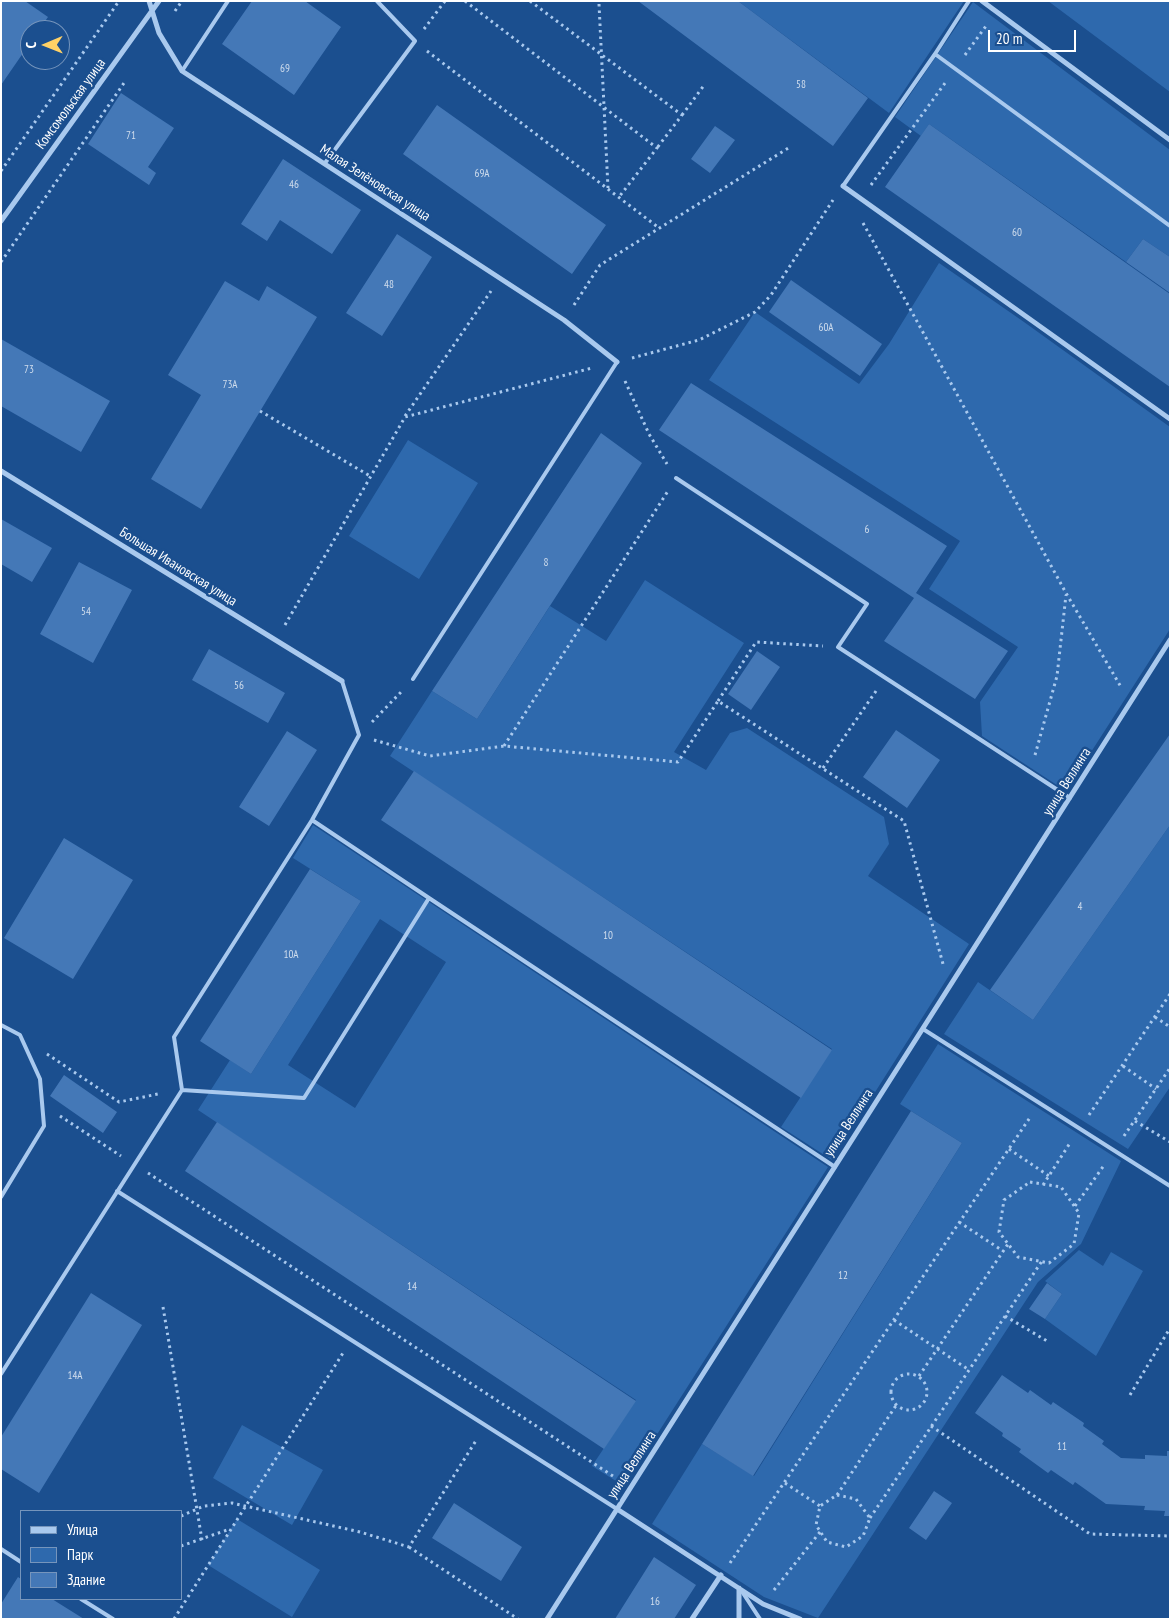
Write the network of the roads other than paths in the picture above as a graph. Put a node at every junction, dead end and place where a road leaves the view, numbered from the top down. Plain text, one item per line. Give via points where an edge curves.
1 (149, 1) edge
2 (159, 1) edge
3 (228, 1) edge
4 (377, 1) edge
5 (969, 1) edge
6 (982, 1) edge
7 (152, 11) junction
8 (935, 54) junction
9 (182, 71) junction
10 (1170, 140) edge
11 (325, 163) junction
12 (843, 186) joint
13 (1, 220) edge
14 (1170, 226) edge
15 (617, 362) joint
16 (1170, 419) edge
17 (1, 471) edge
18 (676, 478) road end
19 (1170, 640) edge
20 (413, 679) road end
21 (342, 681) joint
22 (1070, 798) junction
23 (312, 820) junction
24 (430, 898) junction
25 (1, 1025) edge
26 (922, 1029) junction
27 (182, 1090) junction
28 (834, 1167) junction
29 (1170, 1186) edge
30 (117, 1190) junction
31 (1, 1197) edge
32 (1, 1374) edge
33 (617, 1510) junction
34 (1, 1550) edge
35 (20, 1561) edge
36 (721, 1575) junction
37 (739, 1588) junction
38 (83, 1600) edge
39 (113, 1619) edge
40 (548, 1619) edge
41 (692, 1619) edge
42 (739, 1619) edge
43 (760, 1619) edge
44 (800, 1619) edge

1 - 7 street, Малая Зелёновская улица
2 - 7 street, Комсомольская улица
3 - 9 lane
4 - 11 lane via 415,41
5 - 8 lane
6 - 10 street
7 - 9 street, Малая Зелёновская улица via 159,33
7 - 13 street, Комсомольская улица
8 - 12 lane
8 - 14 lane
9 - 11 street, Малая Зелёновская улица
11 - 15 street, Малая Зелёновская улица via 564,320
12 - 16 street
15 - 20 lane
17 - 21 street, Большая Ивановская улица
18 - 22 lane via 866,604 838,647
19 - 22 street, улица Веллинга
21 - 23 lane via 359,735
22 - 26 street, улица Веллинга
23 - 24 lane
23 - 27 lane via 174,1037
24 - 27 lane via 304,1098
24 - 28 lane
25 - 31 lane via 20,1035 40,1079 44,1126
26 - 28 street, улица Веллинга
26 - 29 lane
27 - 30 lane
28 - 33 street, улица Веллинга
30 - 32 lane
30 - 33 lane
33 - 36 street
33 - 40 street, улица Веллинга
34 - 35 lane
36 - 37 street
36 - 41 street
37 - 42 street
37 - 43 lane
37 - 44 street via 764,1604
38 - 39 lane

